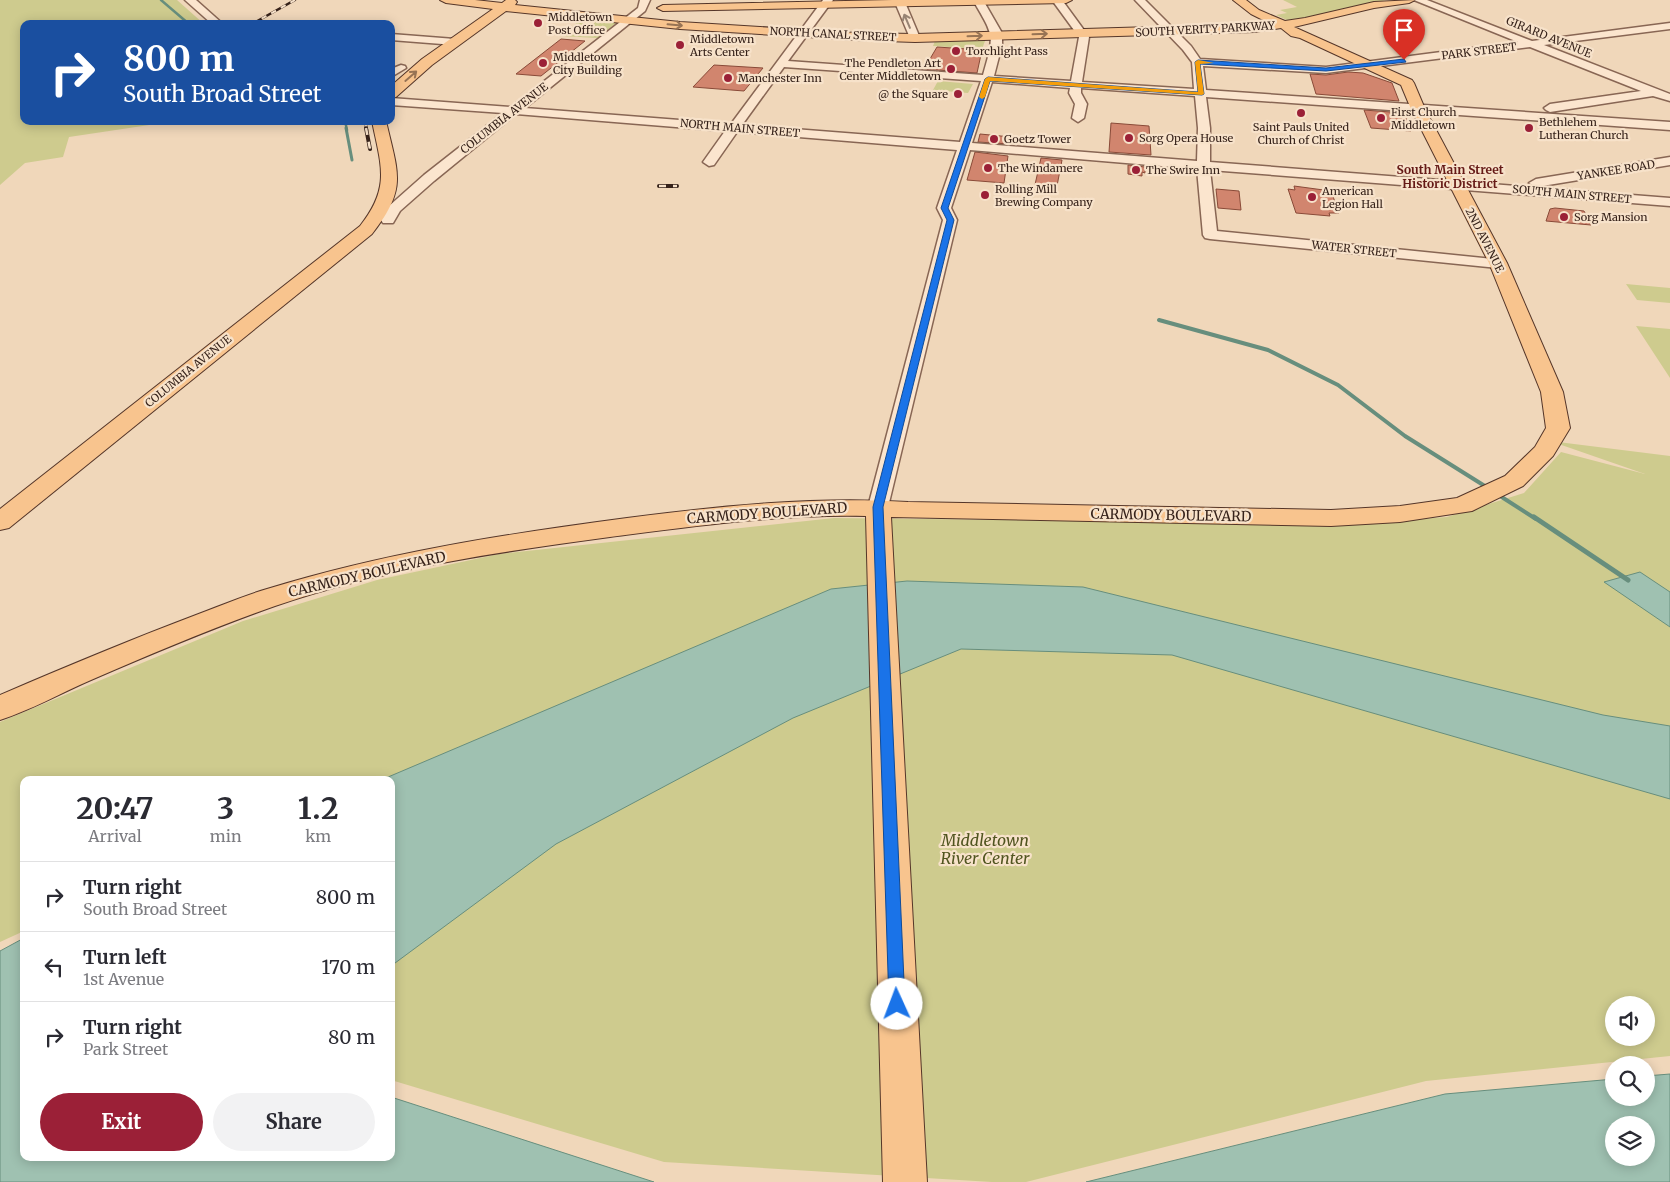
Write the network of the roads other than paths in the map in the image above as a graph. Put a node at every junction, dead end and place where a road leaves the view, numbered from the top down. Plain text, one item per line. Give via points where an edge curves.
1 (190, 0) edge
2 (446, 0) edge
3 (477, 0) edge
4 (1058, 0) edge
5 (1066, 0) edge
6 (1140, 0) edge
7 (1239, 0) edge
8 (1344, 0) edge
9 (1409, 0) edge
10 (1419, 0) edge
11 (979, 1) edge
12 (827, 2) edge
13 (900, 2) edge
14 (501, 3) edge
15 (643, 4) edge
16 (1338, 14) junction
17 (213, 20) edge
18 (627, 20) junction
19 (1284, 25) junction
20 (1670, 26) edge
21 (1639, 30) junction
22 (1170, 31) junction
23 (805, 33) junction
24 (1083, 33) junction
25 (997, 35) junction
26 (395, 37) edge
27 (915, 38) junction
28 (1662, 38) dead end
29 (439, 40) junction
30 (455, 42) junction
31 (1531, 44) junction
32 (1198, 62) junction
33 (782, 64) junction
34 (1368, 65) junction
35 (396, 71) edge
36 (988, 79) junction
37 (1077, 85) junction
38 (1670, 90) edge
39 (395, 91) edge
40 (1655, 92) junction
41 (1202, 94) junction
42 (1670, 98) edge
43 (395, 101) edge
44 (1418, 108) junction
45 (514, 110) junction
46 (1525, 116) junction
47 (1078, 118) dead end
48 (380, 125) edge
49 (1670, 126) edge
50 (734, 128) junction
51 (965, 146) junction
52 (1670, 161) edge
53 (709, 162) dead end
54 (1203, 166) junction
55 (1458, 185) junction
56 (1503, 188) junction
57 (1670, 202) edge
58 (382, 220) junction
59 (1498, 263) junction
60 (1545, 451) joint
61 (878, 507) junction
62 (0, 522) edge
63 (0, 708) edge
64 (905, 1182) edge

1 - 17 street
2 - 14 main road
3 - 14 main road
4 - 5 main road
4 - 11 main road
4 - 24 street
6 - 22 street
7 - 19 main road, 2ND AVENUE via 1255,12
8 - 16 main road via 1350,4
9 - 16 main road, SOUTH VERITY PARKWAY
10 - 31 street, GIRARD AVENUE
11 - 13 main road
11 - 25 street
12 - 13 main road
12 - 15 main road
12 - 23 street
27 -> 13 street
14 - 15 main road via 559,10
14 - 18 main road, NORTH CANAL STREET
14 - 29 main road
14 - 30 main road
15 - 18 street, COLUMBIA AVENUE
16 - 19 main road, SOUTH VERITY PARKWAY
18 -> 23 main road, NORTH CANAL STREET
18 - 45 street, COLUMBIA AVENUE
19 - 22 main road, SOUTH VERITY PARKWAY
19 - 34 main road, 2ND AVENUE
20 - 21 street, PARK STREET
21 - 28 street
21 - 31 street, PARK STREET
22 - 24 main road, SOUTH VERITY PARKWAY
22 - 32 street
23 - 27 main road, NORTH CANAL STREET
23 - 33 street
25 -> 24 main road, SOUTH VERITY PARKWAY
24 - 37 street
27 -> 25 main road, NORTH CANAL STREET
25 - 36 street
26 - 29 street
29 - 30 street
29 - 35 main road
39 -> 30 main road
31 - 34 street, PARK STREET
31 - 40 street, GIRARD AVENUE
32 - 34 street, PARK STREET via 1326,70
32 - 41 street
33 - 36 street
33 - 50 street
34 - 44 main road, 2ND AVENUE via 1407,83
36 - 37 street
36 - 51 street
37 - 41 street
37 - 47 street via 1075,93 1081,104
38 - 40 street
40 - 42 street, GIRARD AVENUE
40 - 46 street via 1538,110
41 - 44 street
41 - 54 street
43 - 45 street, NORTH MAIN STREET
44 - 46 street
44 - 55 main road, 2ND AVENUE
45 - 50 street, NORTH MAIN STREET
45 - 58 street, COLUMBIA AVENUE
46 - 49 street
48 - 58 main road via 390,185
50 - 51 street, NORTH MAIN STREET
50 - 53 street
51 - 54 street, SOUTH MAIN STREET
51 - 61 street via 944,208 950,220
52 - 56 street, YANKEE ROAD
54 - 55 street, SOUTH MAIN STREET
54 - 59 street, WATER STREET via 1210,235
55 - 56 street, SOUTH MAIN STREET
55 - 59 main road, 2ND AVENUE
56 - 57 street, SOUTH MAIN STREET
58 - 62 main road, COLUMBIA AVENUE
59 - 60 main road, 2ND AVENUE via 1552,392 1558,428
60 - 61 main road, CARMODY BOULEVARD via 1514,481 1463,505 1400,514 1332,518
61 - 63 main road, CARMODY BOULEVARD via 695,518 531,538 390,565 274,596 129,651
61 - 64 main road

